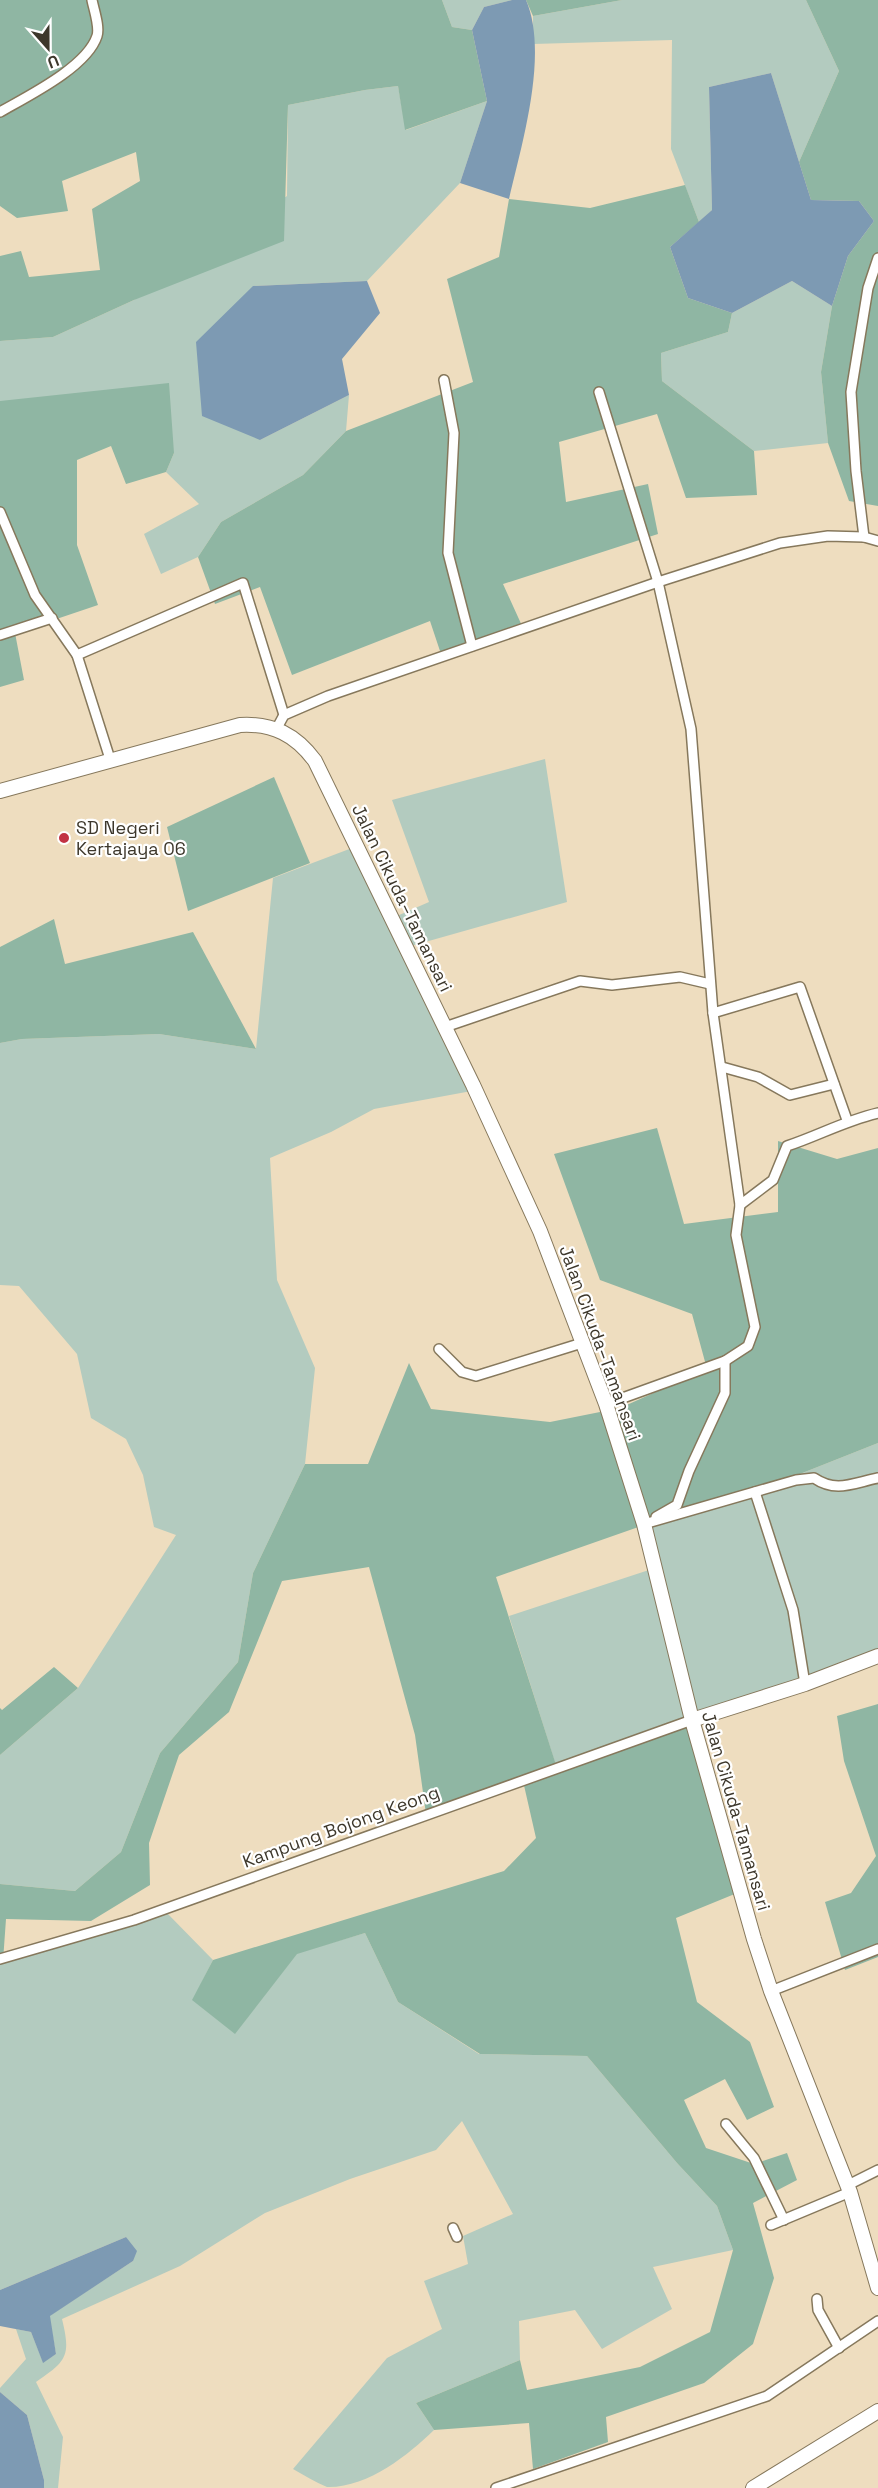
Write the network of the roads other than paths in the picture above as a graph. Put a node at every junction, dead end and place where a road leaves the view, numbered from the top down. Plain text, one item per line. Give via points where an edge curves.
1 (92, 0) edge
2 (0, 112) edge
3 (878, 258) edge
4 (444, 380) dead end
5 (599, 392) dead end
6 (0, 512) edge
7 (864, 537) junction
8 (878, 541) edge
9 (658, 582) junction
10 (52, 618) junction
11 (0, 635) edge
12 (472, 646) junction
13 (77, 656) junction
14 (284, 715) junction
15 (277, 728) junction
16 (110, 759) junction
17 (0, 791) edge
18 (711, 984) junction
19 (713, 1013) junction
20 (445, 1027) junction
21 (722, 1068) junction
22 (834, 1084) junction
23 (878, 1113) edge
24 (847, 1120) junction
25 (740, 1205) junction
26 (582, 1343) junction
27 (439, 1349) dead end
28 (724, 1362) junction
29 (606, 1404) junction
30 (878, 1478) edge
31 (755, 1492) junction
32 (644, 1524) junction
33 (878, 1656) edge
34 (805, 1684) junction
35 (692, 1720) junction
36 (878, 1949) edge
37 (0, 1959) edge
38 (771, 1991) junction
39 (726, 2124) dead end
40 (878, 2170) edge
41 (849, 2189) junction
42 (784, 2220) junction
43 (771, 2225) dead end
44 (878, 2288) edge
45 (818, 2299) dead end
46 (878, 2321) edge
47 (839, 2348) junction
48 (878, 2411) edge
49 (496, 2488) edge
50 (753, 2488) edge

1 - 2 street via 98,34 89,53
3 - 7 street via 868,288 851,392
4 - 12 street via 454,433 448,553
5 - 9 street
6 - 10 street via 35,595
7 - 8 street
7 - 9 street via 799,539
9 - 12 street
9 - 18 street via 691,729
10 - 11 street
10 - 13 street
12 - 14 street
13 - 14 street via 243,583
13 - 16 street
14 - 15 street
15 - 16 street via 257,724 230,727
15 - 20 street, Jalan Cikuda–Tamansari via 293,737 315,761
16 - 17 street
18 - 19 street
18 - 20 street via 680,977 612,985 580,981
19 - 21 street
19 - 22 street via 800,987
20 - 26 street, Jalan Cikuda–Tamansari via 540,1232
21 - 22 street via 758,1077 790,1095
21 - 25 street
22 - 24 street
23 - 24 street
24 - 25 street via 816,1137 787,1146 773,1180
25 - 28 street via 736,1235 754,1327 748,1346
26 - 27 street via 476,1376 462,1372
26 - 29 street, Jalan Cikuda–Tamansari
28 - 29 street
28 - 32 street via 725,1393 677,1504
29 - 32 street, Jalan Cikuda–Tamansari
30 - 31 street via 837,1487 827,1487 814,1478
31 - 32 street
31 - 34 street via 793,1610
32 - 35 street, Jalan Cikuda–Tamansari
33 - 34 street
34 - 35 street
35 - 37 street, Kampung Bojong Keong via 134,1920
35 - 38 street, Jalan Cikuda–Tamansari
36 - 38 street
38 - 41 street, Jalan Cikuda–Tamansari
39 - 42 street via 754,2157
40 - 41 street
41 - 42 street
41 - 44 street, Jalan Cikuda–Tamansari
42 - 43 street
45 - 47 street via 818,2310
46 - 47 street
47 - 49 street via 767,2396
48 - 50 street

